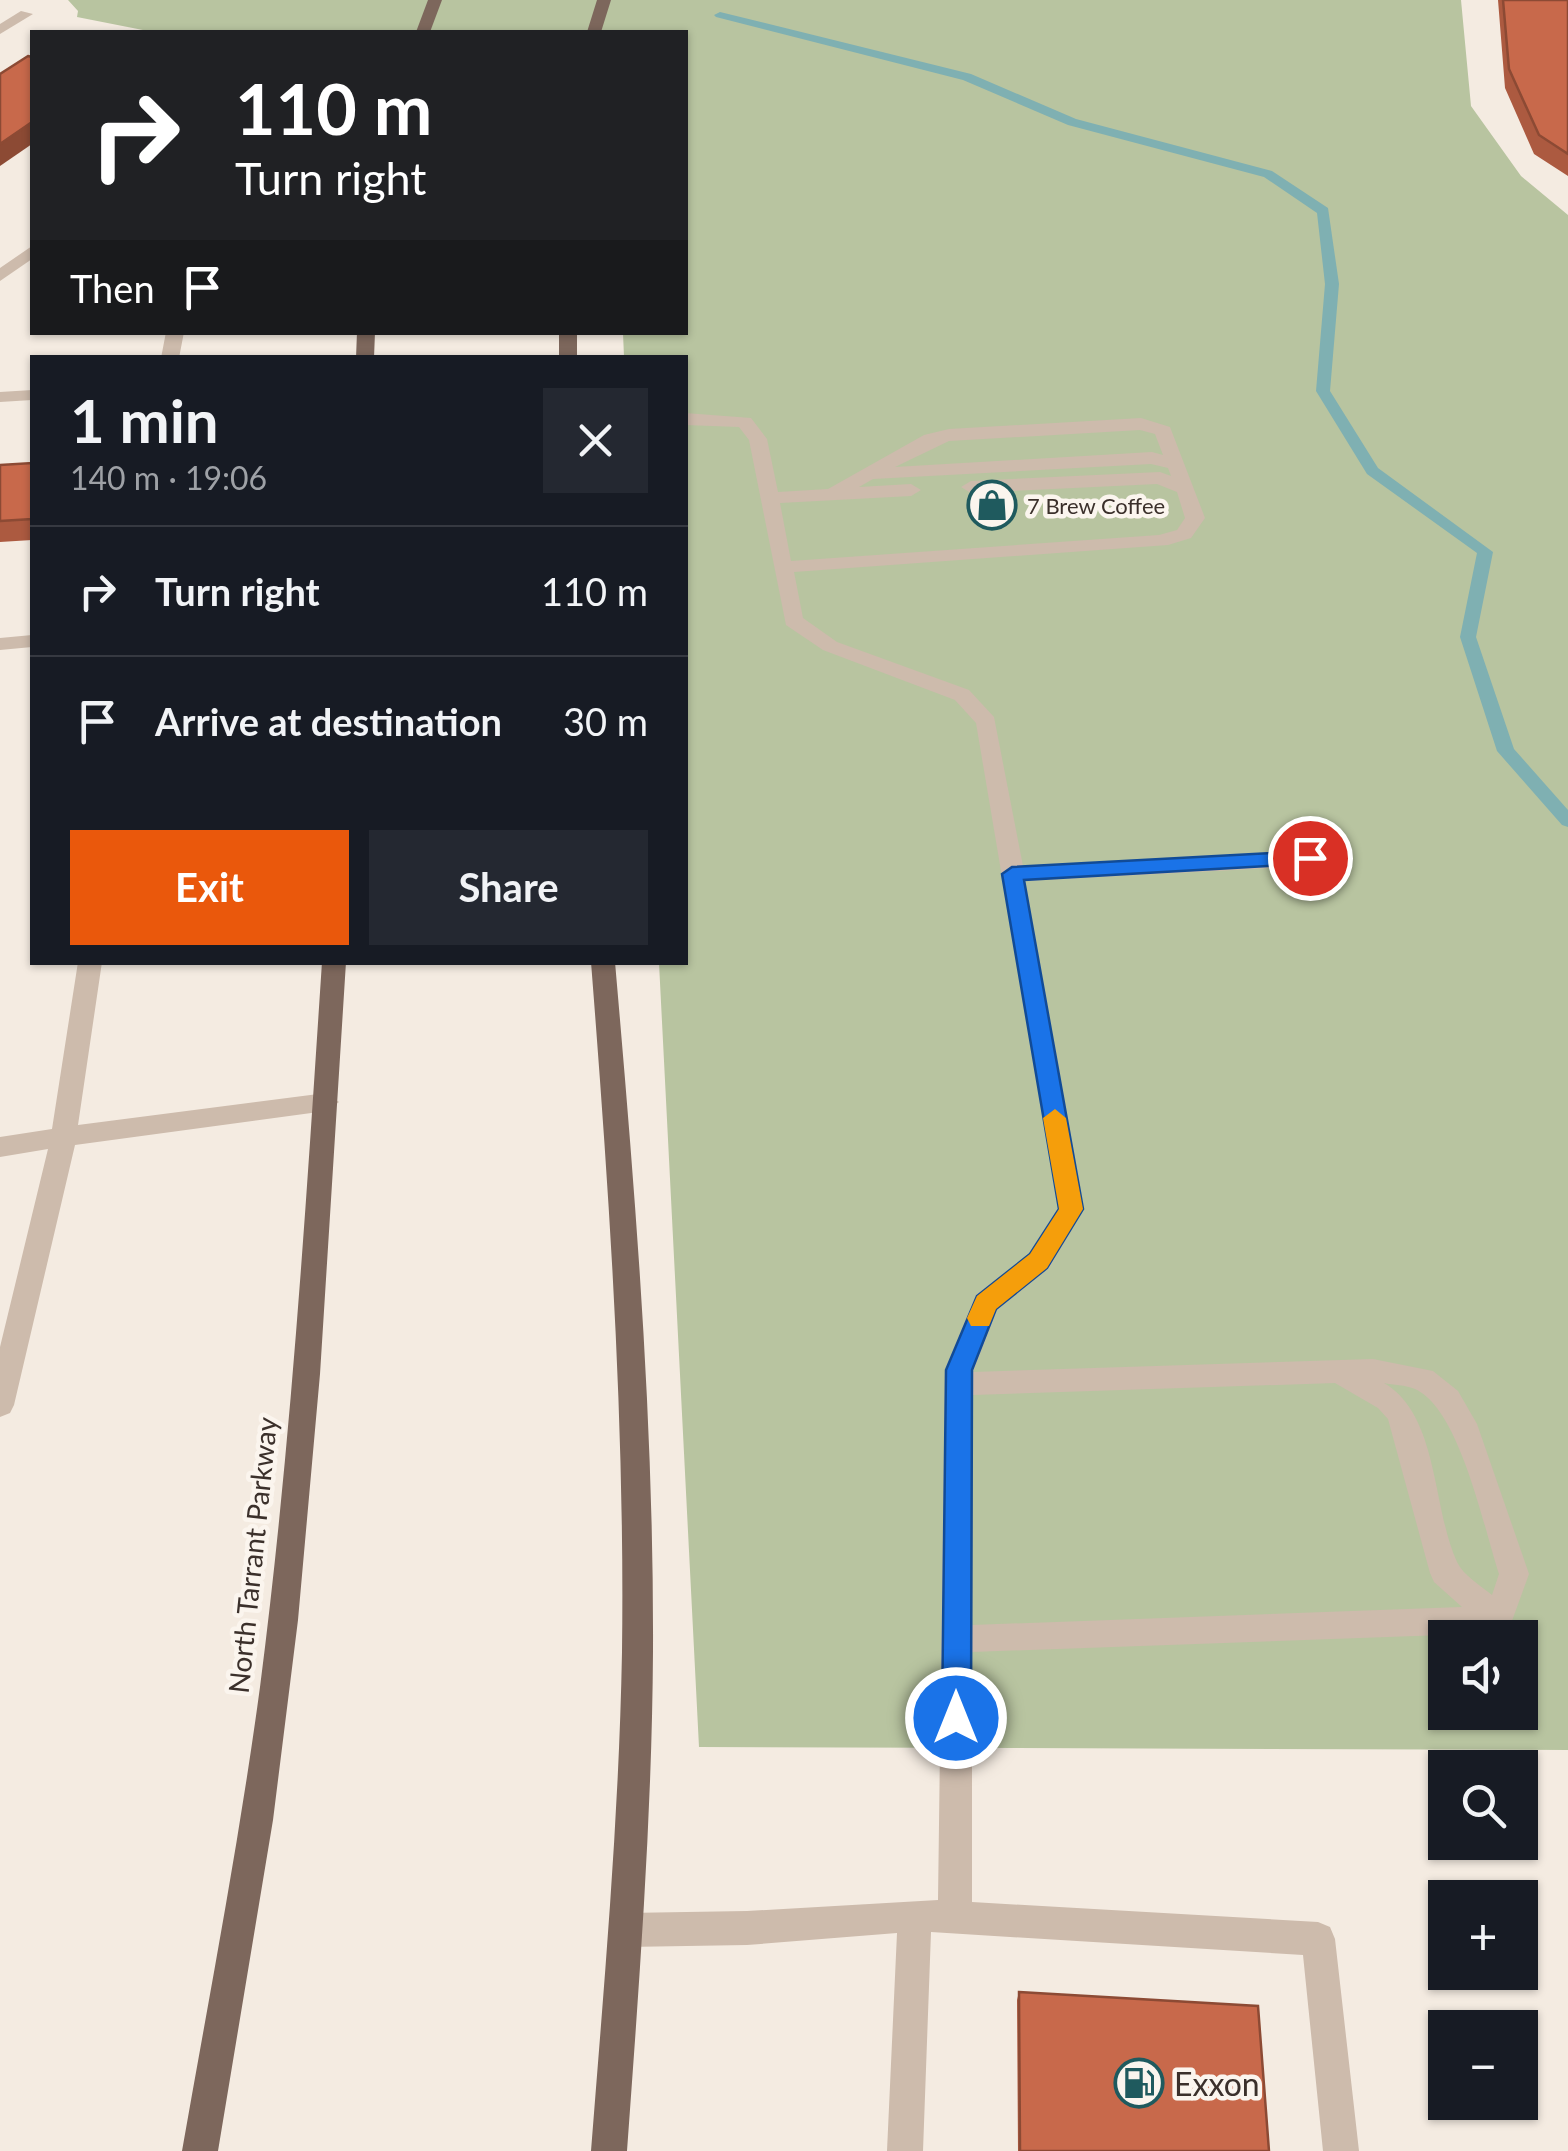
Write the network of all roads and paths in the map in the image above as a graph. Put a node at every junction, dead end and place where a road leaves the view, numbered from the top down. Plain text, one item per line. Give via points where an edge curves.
1 (436, 0) edge
2 (604, 0) edge
3 (0, 9) edge
4 (0, 30) edge
5 (423, 30) edge
6 (595, 30) edge
7 (30, 254) edge
8 (0, 276) edge
9 (30, 395) edge
10 (0, 397) edge
11 (688, 419) edge
12 (1174, 457) junction
13 (869, 474) junction
14 (972, 487) dead end
15 (1186, 489) junction
16 (911, 490) dead end
17 (833, 494) junction
18 (768, 498) junction
19 (784, 567) junction
20 (30, 641) edge
21 (0, 644) edge
22 (1310, 858) dead end
23 (1012, 874) junction
24 (90, 965) edge
25 (334, 965) edge
26 (603, 965) edge
27 (326, 1102) junction
28 (64, 1137) junction
29 (0, 1147) edge
30 (1338, 1371) junction
31 (959, 1384) junction
32 (0, 1405) edge
33 (1498, 1619) junction
34 (957, 1639) junction
35 (915, 1915) junction
36 (955, 1917) junction
37 (626, 1930) junction
38 (200, 2151) edge
39 (608, 2151) edge
40 (905, 2151) edge
41 (1340, 2151) edge

1 - 5 main road
2 - 6 main road
3 - 4 street via 26,14
7 - 8 street
9 - 10 street
11 - 18 street via 744,422 758,440
12 - 13 street
12 - 13 street via 1146,442 902,455
12 - 15 street
13 - 17 street
14 - 15 street via 1160,478
15 - 19 street via 1194,518 1184,534 1161,540
16 - 17 street
17 - 18 street
18 - 19 street
19 - 23 street via 793,621 830,646 962,696 986,722
20 - 21 street
22 - 23 street
23 - 31 street via 1071,1209 1039,1261 986,1303
24 - 28 street
25 - 27 main road, North Tarrant Parkway
26 - 37 main road via 634,1402 635,1748
27 - 28 street
27 - 38 main road, North Tarrant Parkway via 283,1622
28 - 29 street
28 - 32 street
30 - 31 street
30 - 33 street via 1401,1414 1444,1573
30 - 33 street via 1423,1379 1448,1399 1467,1432 1514,1574
31 - 34 street
33 - 34 street
34 - 36 street
35 - 36 street
35 - 37 street
35 - 40 street
36 - 41 street via 1318,1938
37 - 39 main road

